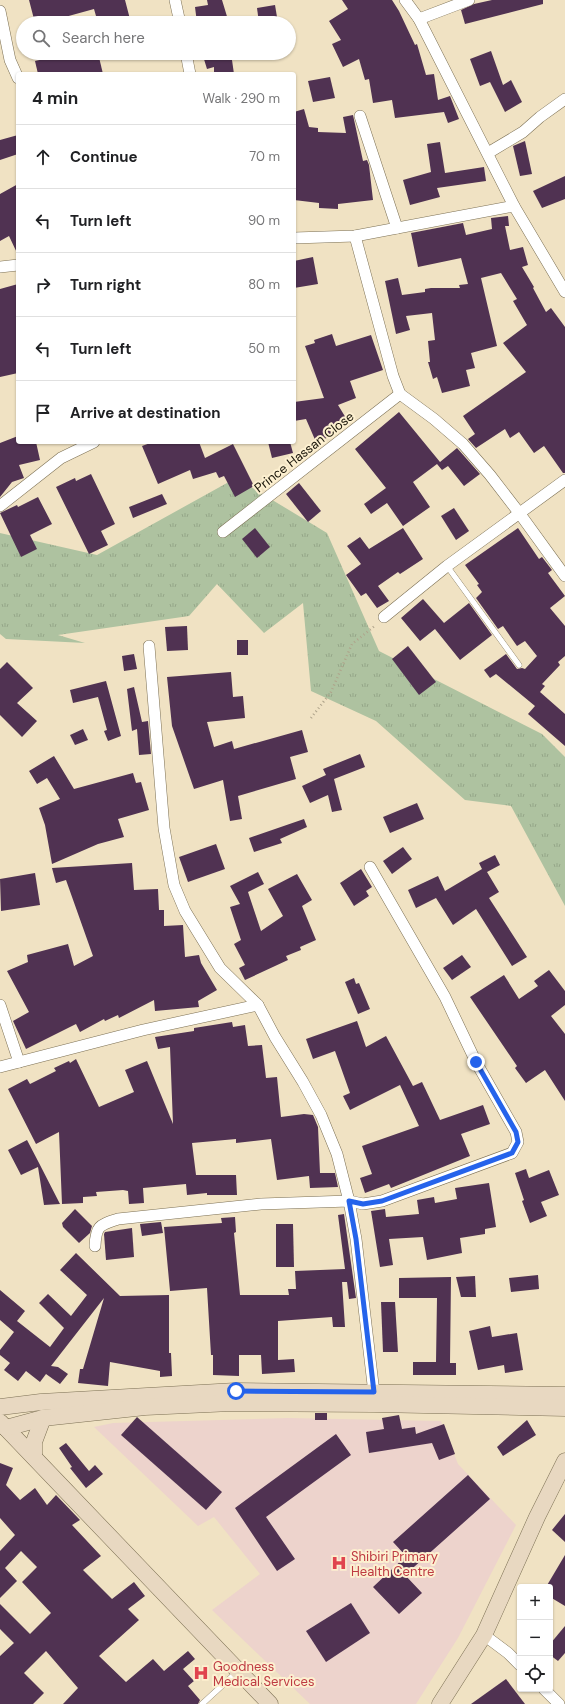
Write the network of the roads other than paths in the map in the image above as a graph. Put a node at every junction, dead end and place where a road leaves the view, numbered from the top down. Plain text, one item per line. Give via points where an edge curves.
1 (175, 0) edge
2 (405, 0) edge
3 (469, 0) edge
4 (0, 11) edge
5 (178, 16) edge
6 (419, 19) junction
7 (187, 60) edge
8 (190, 72) edge
9 (16, 74) edge
10 (565, 99) edge
11 (360, 116) dead end
12 (488, 153) junction
13 (514, 206) junction
14 (397, 228) junction
15 (355, 236) junction
16 (296, 238) edge
17 (16, 265) edge
18 (0, 267) edge
19 (565, 292) edge
20 (400, 394) junction
21 (90, 444) edge
22 (565, 480) edge
23 (0, 506) edge
24 (520, 514) junction
25 (223, 532) dead end
26 (447, 566) junction
27 (565, 576) edge
28 (384, 617) road end
29 (149, 646) dead end
30 (519, 665) dead end
31 (370, 866) dead end
32 (258, 1004) junction
33 (0, 1005) edge
34 (19, 1062) junction
35 (0, 1067) edge
36 (349, 1201) junction
37 (95, 1246) dead end
38 (374, 1392) junction
39 (565, 1395) edge
40 (0, 1407) edge
41 (565, 1408) edge
42 (43, 1418) junction
43 (3, 1425) edge
44 (34, 1457) junction
45 (565, 1461) edge
46 (484, 1635) junction
47 (517, 1662) edge
48 (237, 1671) junction
49 (547, 1692) edge
50 (267, 1703) edge
51 (202, 1704) edge
52 (440, 1704) edge
53 (560, 1704) edge

1 - 5 street
2 - 6 street
3 - 6 street
4 - 9 street via 10,60
6 - 12 street
7 - 8 street
10 - 12 street via 523,132
11 - 14 street
12 - 13 street
13 - 14 street
13 - 19 street
14 - 15 street
15 - 16 street
15 - 20 street
17 - 18 street
20 - 24 street via 463,444
20 - 25 street, Prince Hassan Close
21 - 23 street via 61,458
22 - 24 street
24 - 26 street
24 - 27 street
26 - 28 street
26 - 30 lane
29 - 32 street via 164,828 174,885 185,911 220,968
31 - 36 street via 445,997 476,1062 516,1132 518,1142 512,1153 382,1201 363,1204
32 - 34 street
32 - 36 street via 274,1037 304,1082 321,1115 336,1154
33 - 34 street
34 - 35 street
36 - 37 street via 261,1204 118,1219 101,1225 95,1233
36 - 38 street via 356,1239
38 - 39 main road
38 - 40 main road via 236,1391 41,1402
41 - 42 main road via 231,1403 145,1407
42 - 43 main road
42 - 44 main road via 34,1442
43 - 44 main road
44 - 48 main road
45 - 46 main road
46 - 47 street
46 - 52 main road
48 - 50 main road
48 - 51 lane
49 - 53 street

